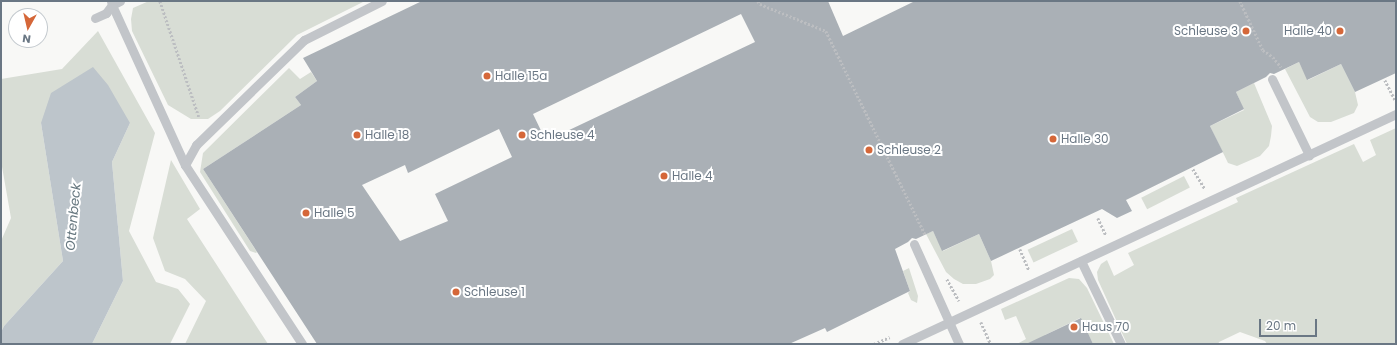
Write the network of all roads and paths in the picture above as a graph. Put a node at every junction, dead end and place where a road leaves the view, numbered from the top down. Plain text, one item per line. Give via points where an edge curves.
1 (160, 1) edge
2 (382, 1) edge
3 (758, 1) edge
4 (1240, 1) edge
5 (114, 2) edge
6 (95, 18) dead end
7 (1284, 72) dead end
8 (1272, 79) dead end
9 (1385, 80) dead end
10 (1395, 101) dead end
11 (1396, 114) edge
12 (199, 117) dead end
13 (1309, 155) junction
14 (185, 165) junction
15 (1194, 169) dead end
16 (1205, 190) dead end
17 (1098, 218) dead end
18 (1106, 235) dead end
19 (927, 238) dead end
20 (914, 244) dead end
21 (1020, 250) dead end
22 (1081, 261) junction
23 (1030, 272) dead end
24 (944, 273) dead end
25 (962, 300) dead end
26 (980, 320) dead end
27 (948, 323) junction
28 (302, 344) edge
29 (902, 344) edge
30 (959, 344) edge
31 (991, 344) edge
32 (1121, 344) edge

1 - 12 path
2 - 14 lane via 304,40 196,145
3 - 19 path via 826,31
4 - 7 path via 1263,50 1273,57
5 - 6 lane via 106,13
5 - 14 lane
8 - 13 lane
9 - 10 path
11 - 13 lane
13 - 22 lane
14 - 28 lane
15 - 16 path
17 - 18 path
20 - 27 lane
21 - 23 path
22 - 27 lane
22 - 32 lane
24 - 25 path via 958,301
26 - 31 path
27 - 29 lane
27 - 30 lane

